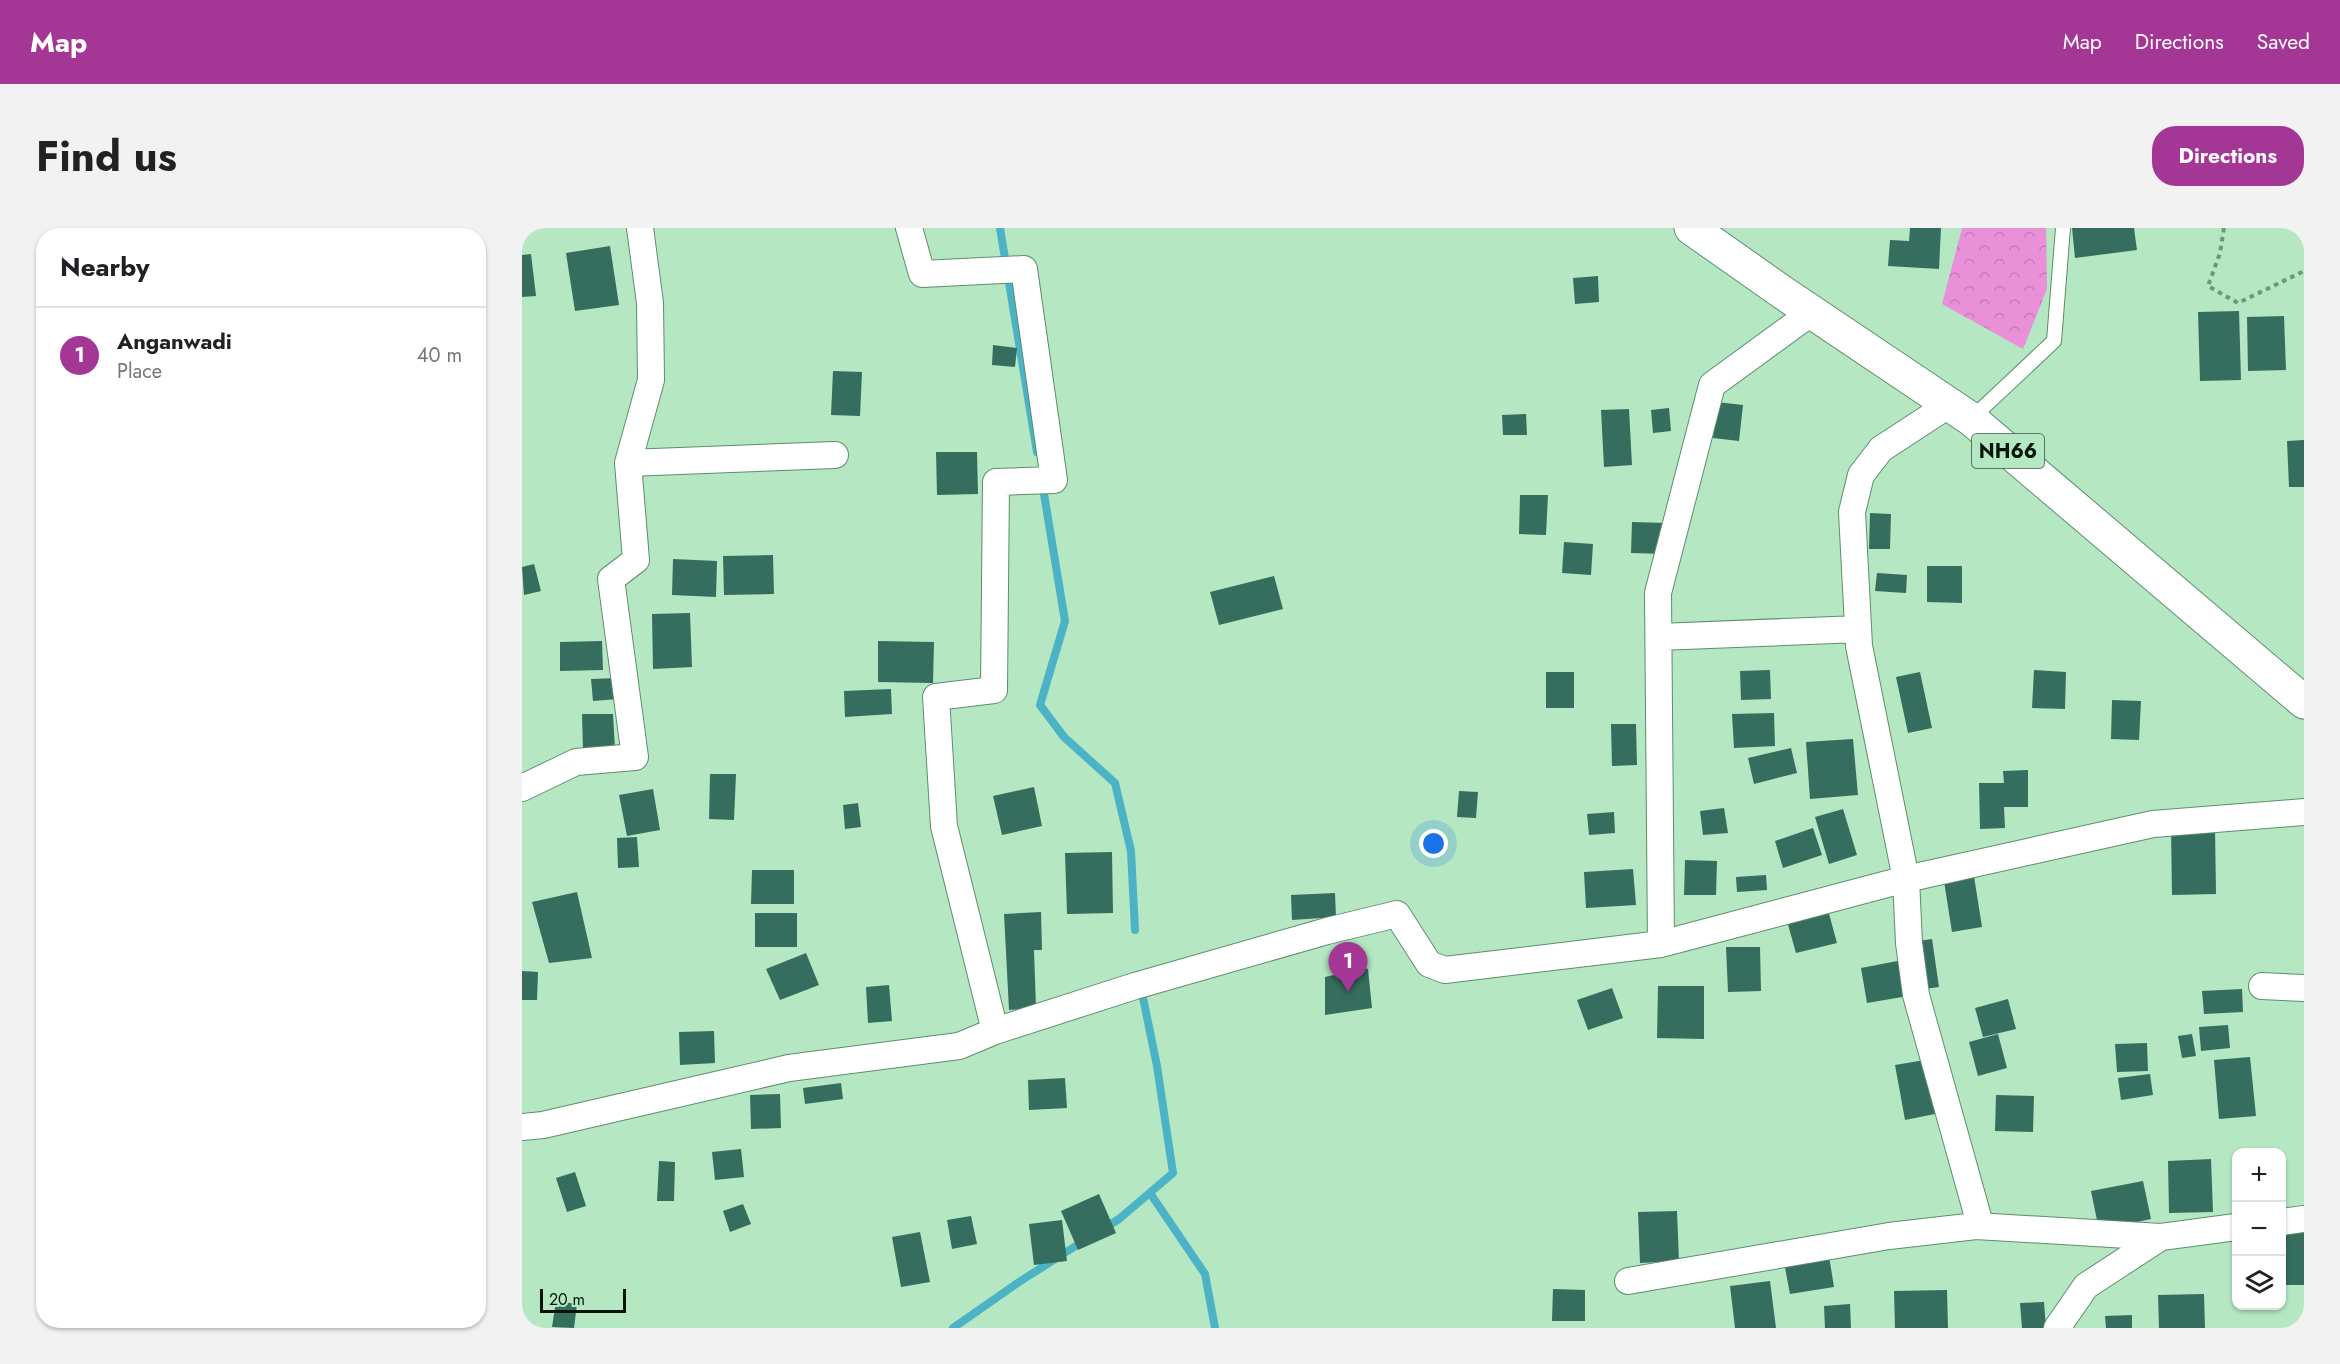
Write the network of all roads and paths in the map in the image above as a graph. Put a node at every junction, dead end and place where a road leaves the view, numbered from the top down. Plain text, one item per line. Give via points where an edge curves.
1 (640, 228) edge
2 (909, 228) edge
3 (1691, 228) edge
4 (2063, 228) edge
5 (2224, 228) edge
6 (2304, 271) edge
7 (1812, 312) junction
8 (1961, 411) junction
9 (835, 455) dead end
10 (628, 463) junction
11 (1858, 629) junction
12 (1659, 637) junction
13 (2304, 702) edge
14 (522, 788) edge
15 (2304, 812) edge
16 (1906, 879) junction
17 (1661, 944) junction
18 (2262, 986) dead end
19 (2304, 988) edge
20 (995, 1031) junction
21 (522, 1127) edge
22 (2304, 1219) edge
23 (2286, 1221) edge
24 (1976, 1226) junction
25 (2232, 1228) edge
26 (2161, 1237) junction
27 (1628, 1281) dead end
28 (2057, 1328) edge

1 - 10 street via 650,303 651,380
2 - 20 street via 922,274 1024,269 1054,480 996,482 994,690 936,697 944,826
3 - 7 highway, NH66
4 - 8 lane via 2054,340
5 - 6 path via 2208,286 2238,303
7 - 8 highway, NH66
7 - 12 street via 1712,386 1658,593
8 - 11 street via 1881,449 1861,475 1852,512
8 - 13 highway, NH66
9 - 10 street
10 - 14 street via 636,560 611,579 635,756 576,762
11 - 12 street
11 - 16 street
12 - 17 street
15 - 16 street via 2153,824
16 - 17 street
16 - 24 street via 1916,995 1978,1217
17 - 20 street via 1445,970 1429,964 1397,914 1146,982
18 - 19 street
20 - 21 street via 959,1046 789,1068
22 - 23 street
24 - 26 street
24 - 27 street via 1889,1236
25 - 26 street
26 - 28 street via 2086,1286

